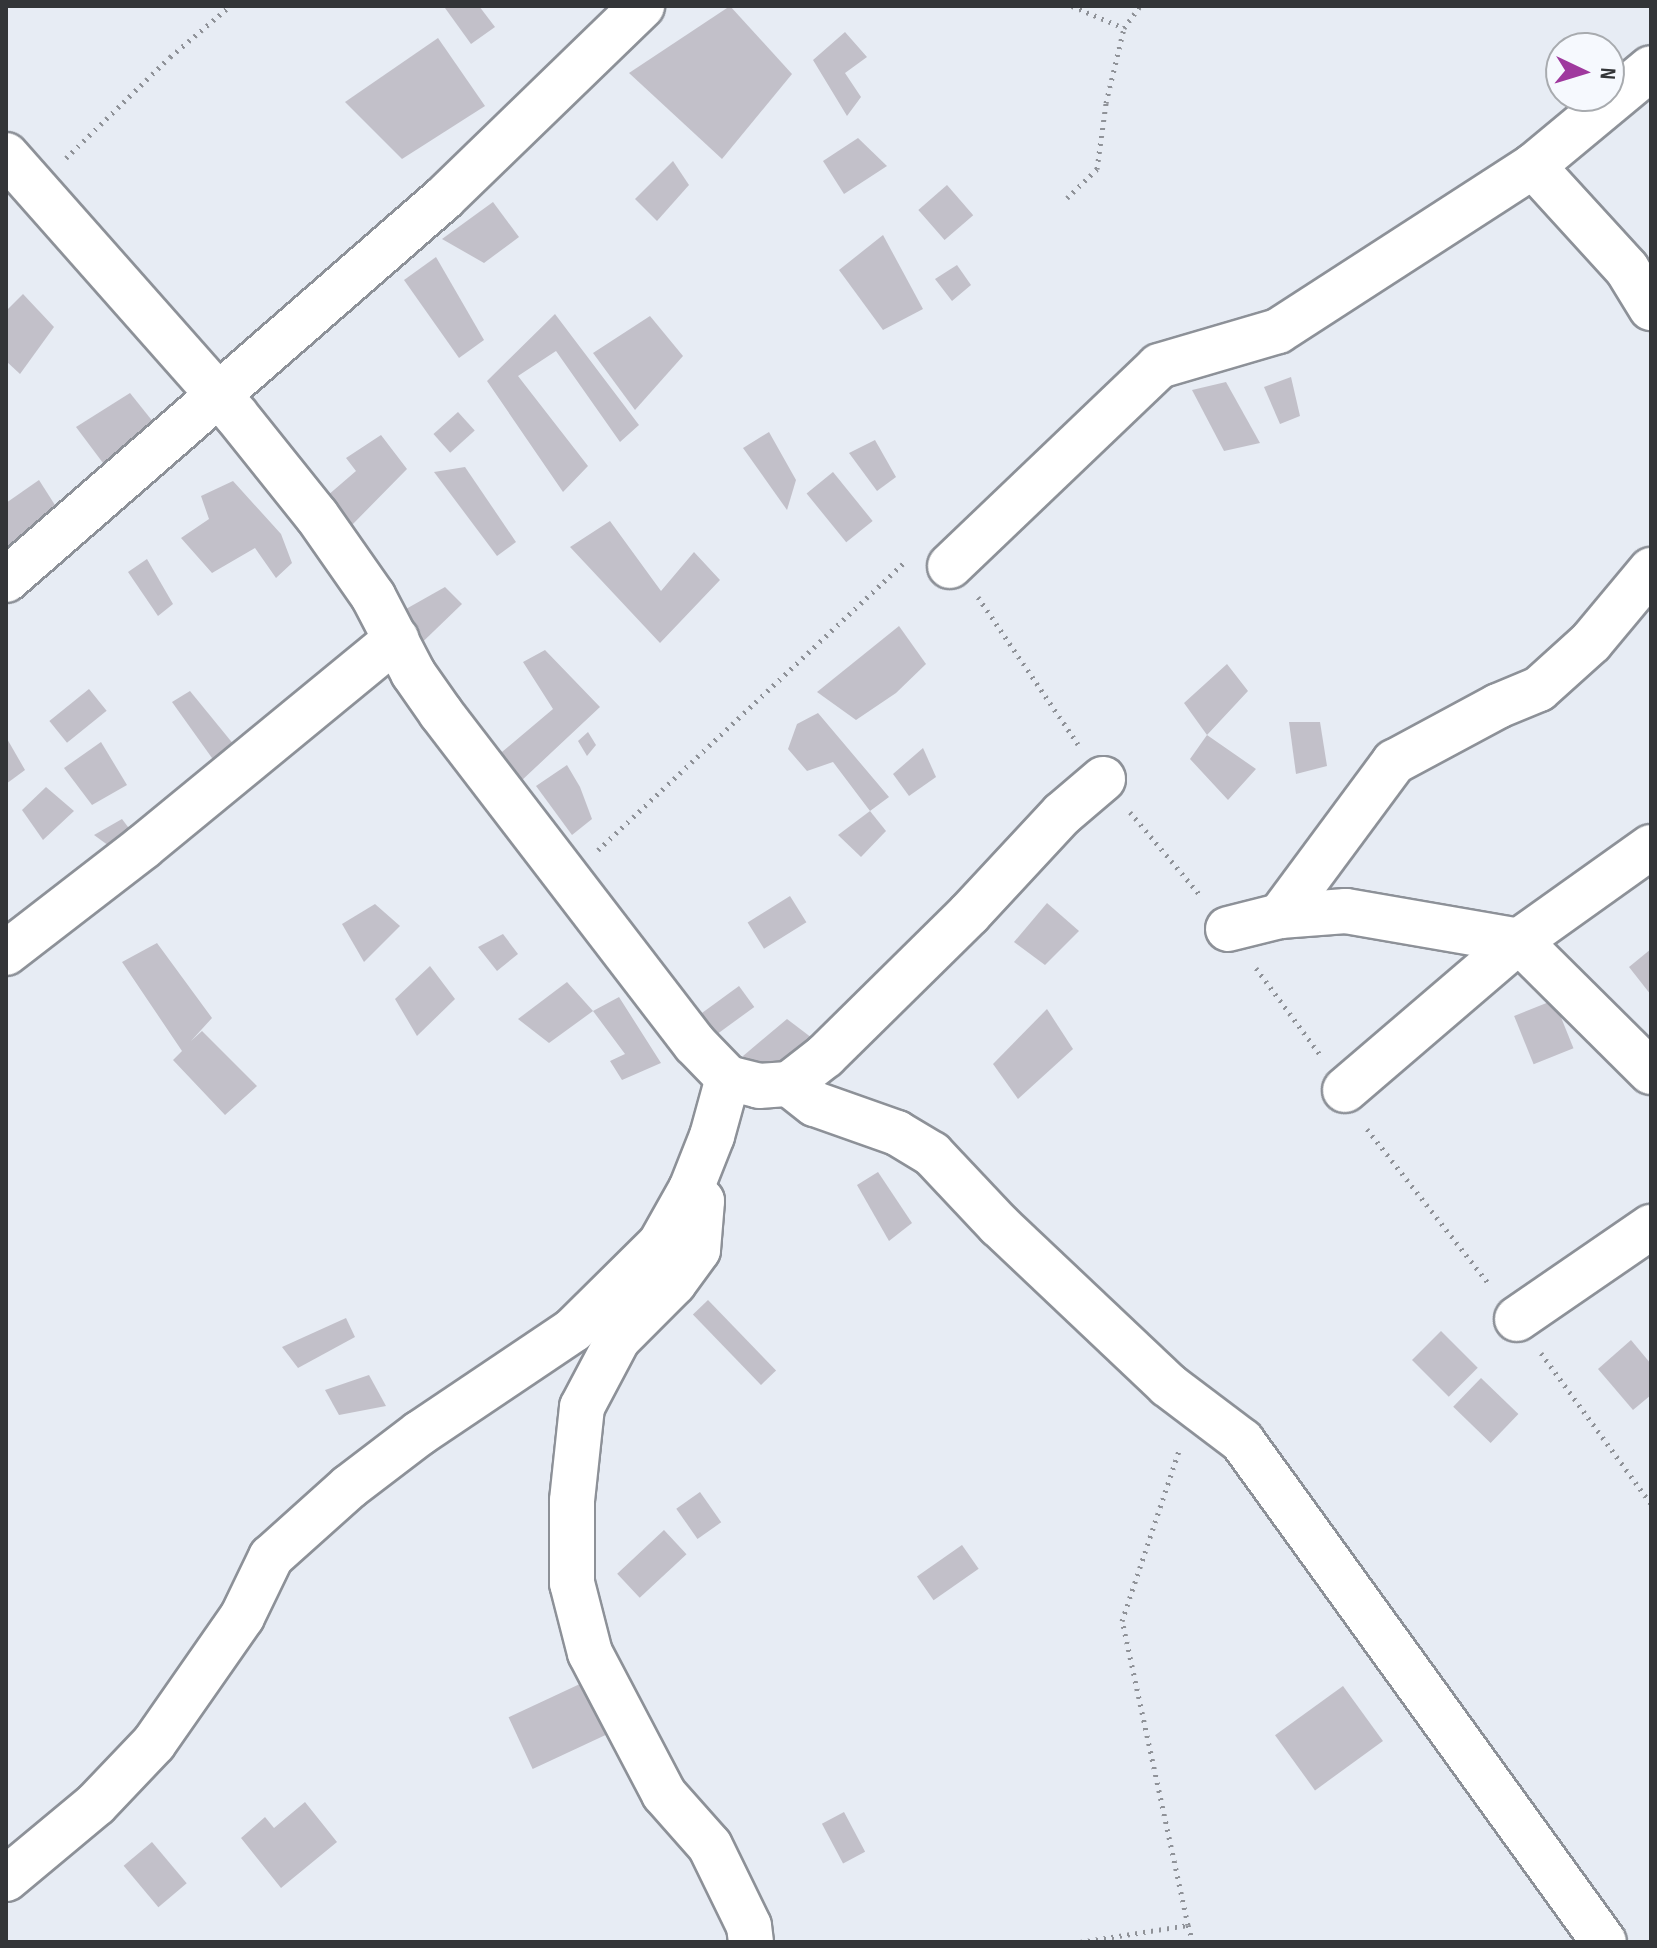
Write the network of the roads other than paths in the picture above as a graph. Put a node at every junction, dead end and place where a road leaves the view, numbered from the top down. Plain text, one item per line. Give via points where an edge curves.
1 (642, 6) edge
2 (1651, 68) edge
3 (1533, 166) junction
4 (25, 172) edge
5 (1651, 308) edge
6 (218, 394) junction
7 (950, 566) road end
8 (1651, 570) edge
9 (6, 580) edge
10 (396, 639) junction
11 (1103, 779) road end
12 (1651, 847) edge
13 (1280, 916) junction
14 (1228, 929) road end
15 (1519, 941) junction
16 (6, 953) edge
17 (1651, 1072) edge
18 (728, 1078) junction
19 (789, 1084) junction
20 (1345, 1090) road end
21 (691, 1189) junction
22 (1651, 1227) edge
23 (1517, 1319) road end
24 (6, 1879) edge
25 (751, 1942) edge
26 (1604, 1942) edge

1 - 6 street via 444,198
2 - 3 street
3 - 5 street via 1627,269
3 - 7 street via 1278,331 1159,366
4 - 6 street
6 - 9 street
6 - 10 street via 317,516
8 - 13 street via 1591,642 1539,689 1394,762
10 - 16 street
10 - 18 street via 441,713 695,1044
11 - 19 street via 1062,814 825,1056
12 - 15 street
13 - 14 street
13 - 15 street via 1346,911
15 - 17 street
15 - 20 street
18 - 19 street via 759,1086
18 - 21 street
19 - 26 street via 815,1104 897,1133 932,1154 1009,1235 1194,1405 1242,1441
21 - 24 street via 660,1244 573,1330 420,1433 271,1557 242,1617 154,1743 96,1804
21 - 25 street via 702,1201 698,1250 674,1283 618,1339 582,1407 572,1501 572,1583 590,1653 664,1794 710,1846 749,1926
22 - 23 street

